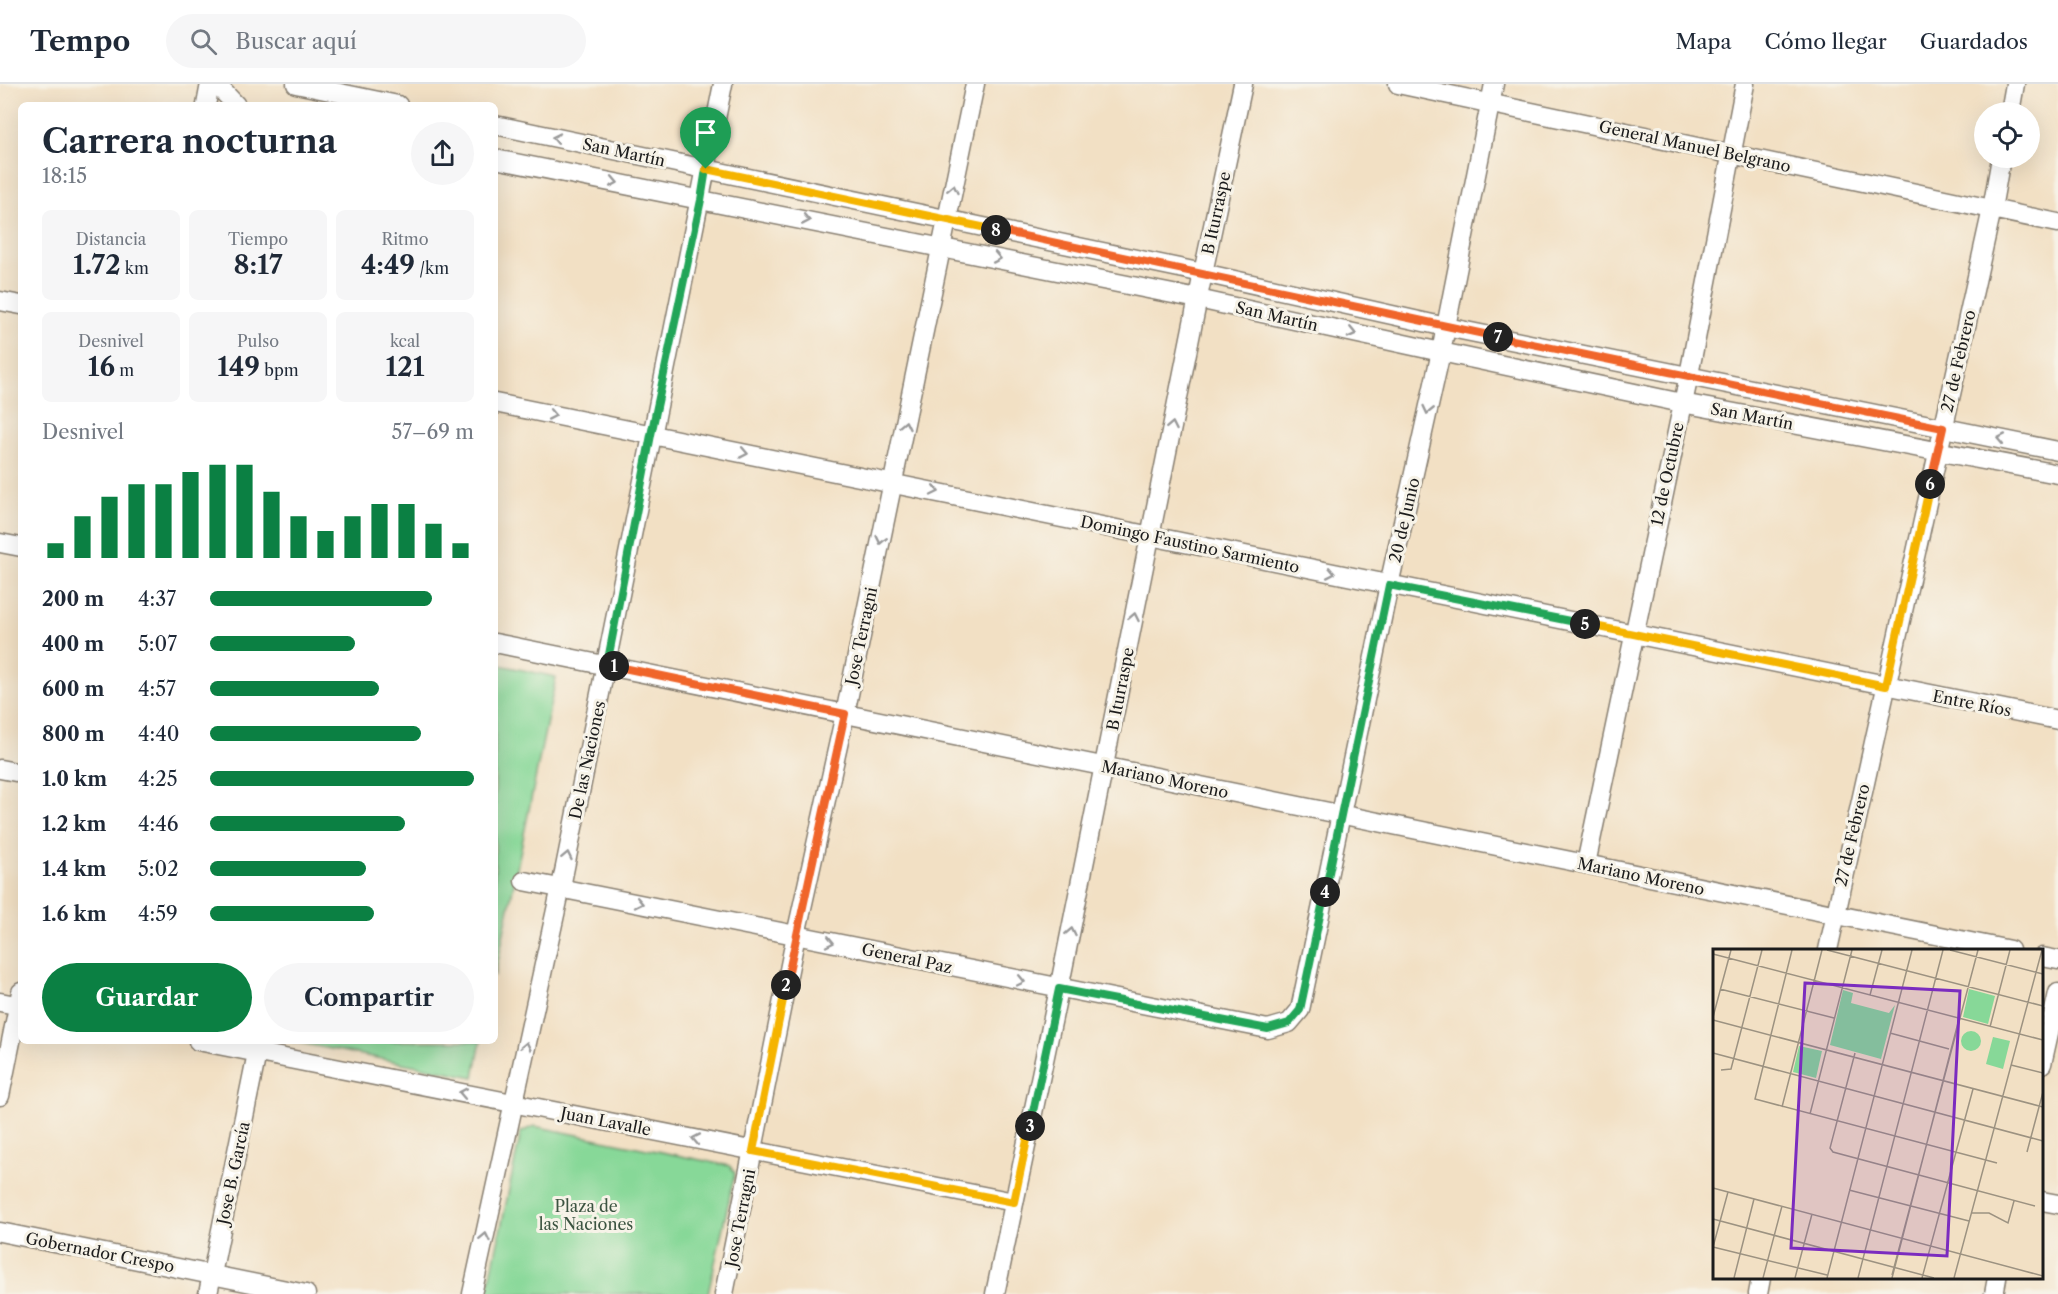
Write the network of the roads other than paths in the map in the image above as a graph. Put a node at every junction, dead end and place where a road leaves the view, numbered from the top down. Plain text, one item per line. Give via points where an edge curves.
1 (210, 84) edge
2 (216, 84) edge
3 (296, 84) edge
4 (723, 84) edge
5 (975, 84) edge
6 (1243, 84) edge
7 (1398, 84) edge
8 (1494, 84) edge
9 (1745, 84) edge
10 (2015, 84) edge
11 (207, 102) edge
12 (233, 102) edge
13 (383, 102) edge
14 (2012, 102) edge
15 (1490, 103) junction
16 (498, 126) edge
17 (1731, 154) junction
18 (498, 160) edge
19 (1999, 168) edge
20 (706, 169) junction
21 (701, 200) junction
22 (1992, 209) junction
23 (947, 219) junction
24 (2058, 223) edge
25 (943, 247) junction
26 (1203, 273) junction
27 (1198, 298) junction
28 (0, 301) edge
29 (18, 304) edge
30 (1446, 327) junction
31 (1441, 352) junction
32 (1689, 375) junction
33 (1682, 403) junction
34 (498, 404) edge
35 (1943, 428) junction
36 (651, 435) junction
37 (1938, 450) junction
38 (2058, 450) edge
39 (2058, 474) edge
40 (893, 483) junction
41 (1150, 536) junction
42 (0, 543) edge
43 (18, 546) edge
44 (1389, 585) junction
45 (1633, 634) junction
46 (498, 644) edge
47 (607, 665) junction
48 (1886, 686) junction
49 (845, 714) junction
50 (2058, 720) edge
51 (1104, 766) junction
52 (0, 769) edge
53 (18, 772) edge
54 (1341, 814) junction
55 (1586, 864) junction
56 (524, 881) dead end
57 (561, 887) junction
58 (1835, 915) junction
59 (796, 935) junction
60 (1827, 949) edge
61 (2000, 949) edge
62 (2043, 957) edge
63 (2058, 960) edge
64 (1059, 989) junction
65 (2058, 993) edge
66 (18, 1001) edge
67 (0, 1002) edge
68 (18, 1010) edge
69 (1289, 1023) joint
70 (213, 1044) edge
71 (258, 1053) junction
72 (2043, 1060) edge
73 (0, 1096) edge
74 (514, 1103) junction
75 (753, 1151) junction
76 (2043, 1201) edge
77 (1014, 1202) junction
78 (2058, 1204) edge
79 (0, 1232) edge
80 (212, 1275) junction
81 (1761, 1279) edge
82 (1997, 1279) edge
83 (208, 1294) edge
84 (306, 1294) edge
85 (472, 1294) edge
86 (724, 1294) edge
87 (995, 1294) edge
88 (1758, 1294) edge
89 (1994, 1294) edge

1 - 11 street
2 - 12 street
3 - 13 street
4 - 20 street, De las Naciones
23 -> 5 street, Jose Terragni
6 - 26 street, B Iturraspe
7 - 15 street, General Manuel Belgrano
8 - 15 street, 20 de Junio
9 - 17 street, 12 de Octubre
10 - 14 street
15 - 17 street, General Manuel Belgrano
15 - 30 street, 20 de Junio
20 -> 16 street, San Martín
17 - 22 street, General Manuel Belgrano
17 - 32 street, 12 de Octubre
18 -> 21 street, San Martín
19 - 22 street, 27 de Febrero
20 - 21 street, De las Naciones
20 - 23 street, San Martín
21 -> 25 street, San Martín
21 - 36 street, De las Naciones
22 - 24 street, General Manuel Belgrano
22 - 35 street, 27 de Febrero
23 - 25 street, Jose Terragni
23 - 26 street, San Martín
25 -> 27 street, San Martín
40 -> 25 street, Jose Terragni
26 - 27 street, B Iturraspe
26 - 30 street, San Martín
27 -> 31 street, San Martín
41 -> 27 street, B Iturraspe
28 - 29 street
30 - 31 street, 20 de Junio
30 - 32 street, San Martín
31 - 33 street, San Martín
31 -> 44 street, 20 de Junio
32 - 33 street, 12 de Octubre
32 - 35 street, San Martín
33 - 37 street, San Martín
33 - 45 street, 12 de Octubre
34 -> 36 street, Domingo Faustino Sarmiento
35 - 37 street, 27 de Febrero
38 -> 35 street, San Martín
36 -> 40 street, Domingo Faustino Sarmiento
36 - 47 street, De las Naciones
37 - 39 street, San Martín
37 - 48 street, 27 de Febrero
40 -> 41 street, Domingo Faustino Sarmiento
40 -> 49 street, Jose Terragni
41 -> 44 street, Domingo Faustino Sarmiento
51 -> 41 street, B Iturraspe
42 - 43 street
44 - 45 street, Domingo Faustino Sarmiento
44 - 54 street, 20 de Junio
45 - 48 street, Domingo Faustino Sarmiento
45 - 55 street, 12 de Octubre
46 - 47 street, Mariano Moreno
47 - 49 street, Mariano Moreno
57 -> 47 street, De las Naciones
48 - 50 street, Entre Ríos
48 - 58 street, 27 de Febrero
49 - 51 street, Mariano Moreno
49 - 59 street, Jose Terragni
51 - 54 street, Mariano Moreno
64 -> 51 street, B Iturraspe
52 - 53 street
54 - 55 street, Mariano Moreno
54 - 69 street, 20 de Junio via 1300,1010
55 - 58 street, Mariano Moreno
56 - 57 street, General Paz
57 -> 59 street, General Paz
74 -> 57 street, De las Naciones
58 - 60 street, 27 de Febrero
58 - 61 street, Mariano Moreno
59 -> 64 street, General Paz
59 - 75 street, Jose Terragni
62 - 63 street
64 - 69 street, General Paz via 1268,1029
64 - 77 street, B Iturraspe
65 - 72 street
66 - 67 street
68 - 73 street
70 - 71 street, Juan Lavalle
74 -> 71 street, Juan Lavalle
71 - 80 street, Jose B. García
75 -> 74 street, Juan Lavalle
85 -> 74 street, De las Naciones
75 - 77 street, Juan Lavalle
75 - 86 street, Jose Terragni
76 - 78 street
77 - 87 street, B Iturraspe
79 - 80 street, Gobernador Crespo
80 - 83 street, Jose B. García
80 - 84 street, Gobernador Crespo
81 - 88 street
82 - 89 street

